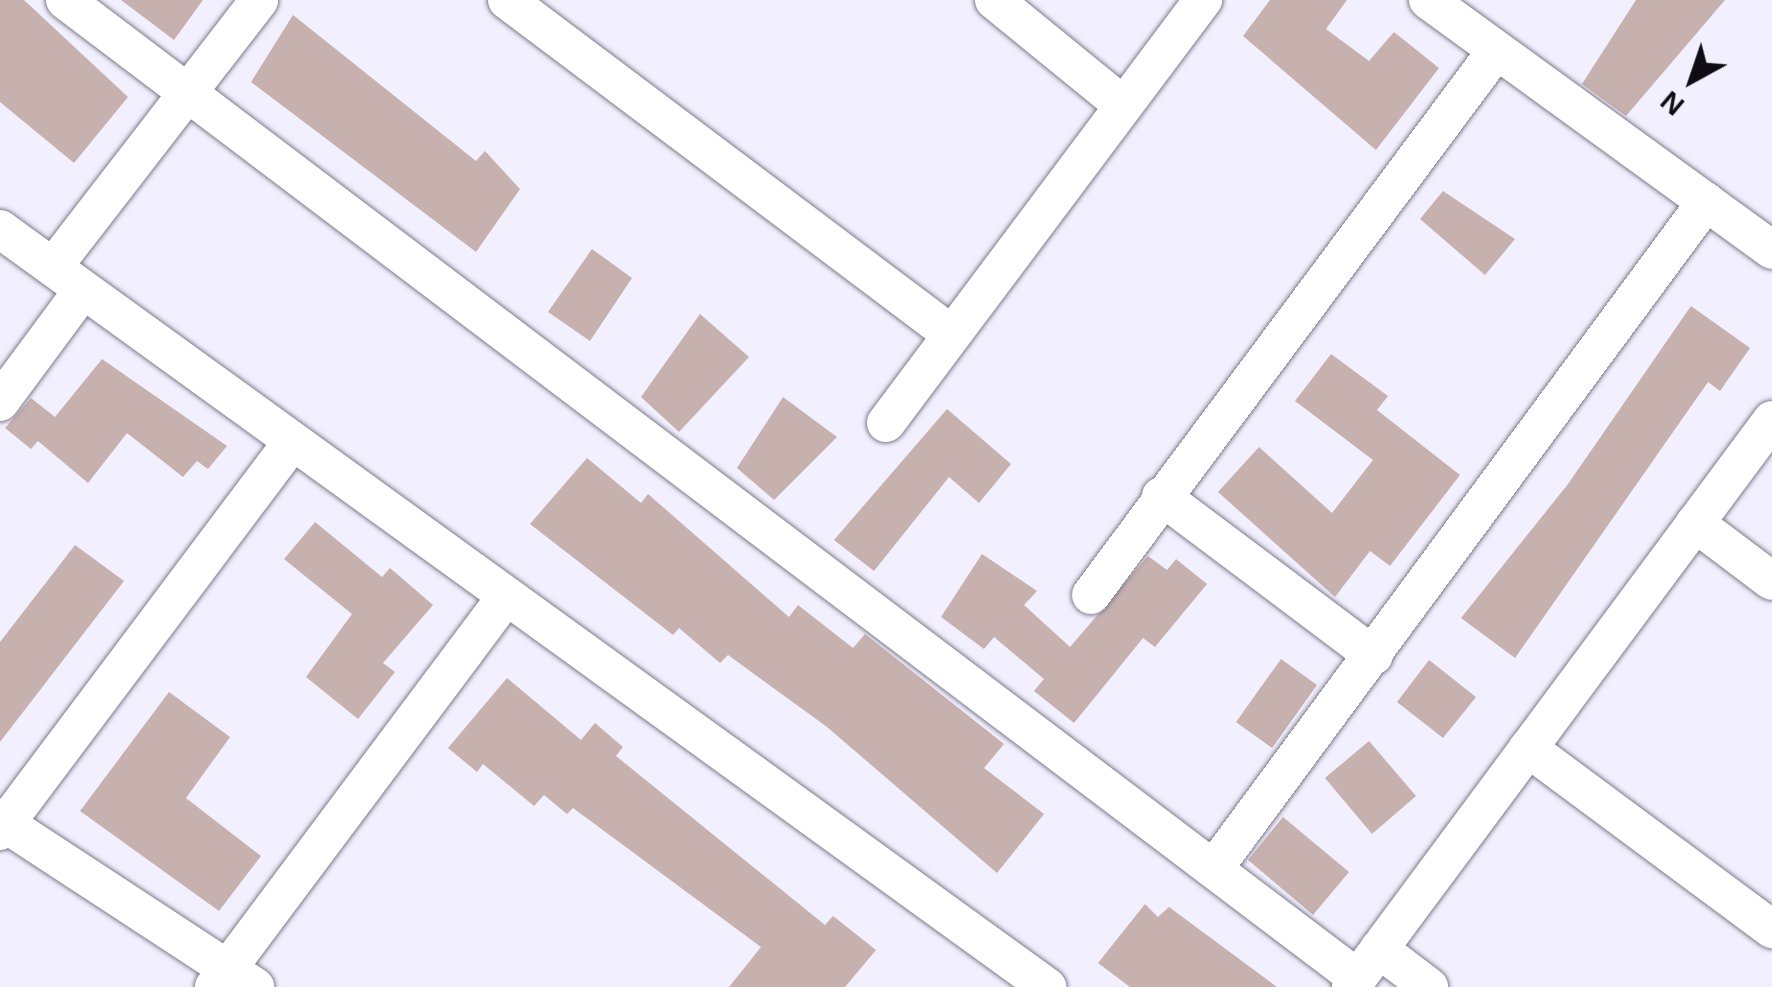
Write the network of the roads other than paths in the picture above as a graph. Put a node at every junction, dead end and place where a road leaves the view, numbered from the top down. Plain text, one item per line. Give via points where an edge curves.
1 (65, 0) edge
2 (259, 0) edge
3 (507, 0) edge
4 (994, 0) edge
5 (1203, 0) edge
6 (1428, 0) edge
7 (1496, 51) junction
8 (186, 94) junction
9 (1119, 102) junction
10 (1706, 202) junction
11 (0, 229) edge
12 (1772, 250) edge
13 (53, 267) junction
14 (83, 290) junction
15 (951, 334) junction
16 (0, 402) edge
17 (1772, 420) edge
18 (886, 424) dead end
19 (292, 442) junction
20 (1161, 496) junction
21 (1695, 523) junction
22 (1772, 581) edge
23 (1091, 595) dead end
24 (504, 600) junction
25 (1374, 656) junction
26 (1528, 748) junction
27 (3, 823) edge
28 (1215, 867) junction
29 (1772, 929) edge
30 (1362, 971) edge
31 (232, 980) edge
32 (1047, 987) edge
33 (1430, 987) edge

1 - 8 street
2 - 8 street
3 - 15 street
4 - 9 street
5 - 9 street
6 - 7 street
7 - 10 street
7 - 20 street
8 - 13 street
8 - 28 street
9 - 15 street
10 - 12 street
10 - 25 street
11 - 13 street
13 - 14 street
14 - 16 street
14 - 19 street
15 - 18 street
17 - 21 street
19 - 24 street
19 - 27 street
20 - 23 street
20 - 25 street
21 - 22 street
21 - 26 street
24 - 31 street
24 - 32 street
25 - 28 street
26 - 29 street
26 - 30 street
27 - 31 street
28 - 30 street
30 - 33 street

